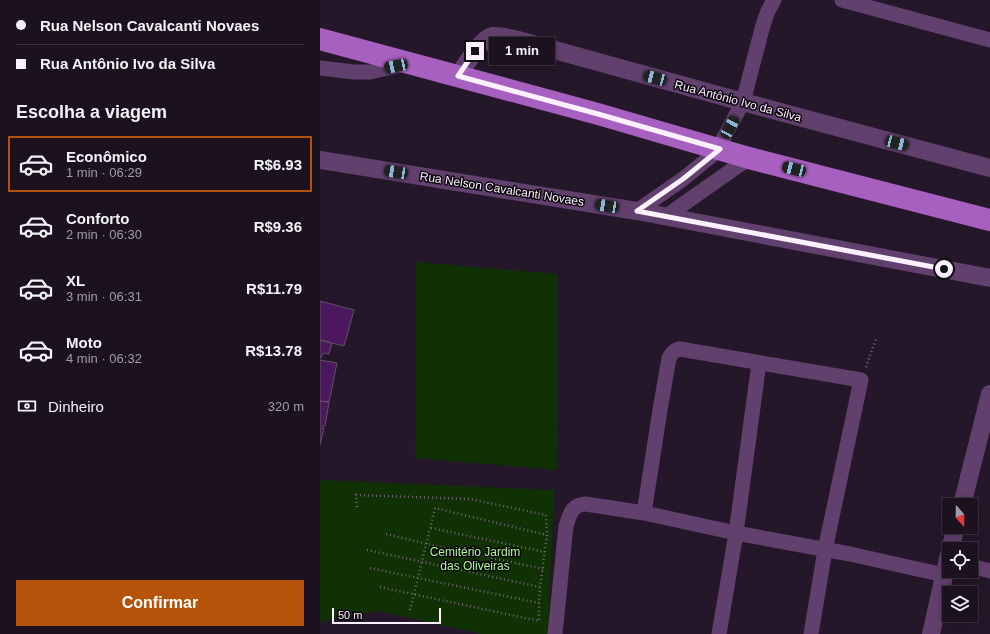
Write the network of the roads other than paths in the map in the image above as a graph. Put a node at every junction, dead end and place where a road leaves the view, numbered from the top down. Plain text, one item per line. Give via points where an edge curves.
1 (774, 0) edge
2 (842, 0) edge
3 (320, 40) edge
4 (990, 40) edge
5 (409, 63) junction
6 (320, 68) edge
7 (458, 76) junction
8 (743, 102) junction
9 (720, 149) junction
10 (749, 158) junction
11 (320, 160) edge
12 (990, 168) edge
13 (637, 211) junction
14 (665, 217) junction
15 (990, 220) edge
16 (990, 278) edge
17 (759, 363) junction
18 (990, 394) edge
19 (964, 498) edge
20 (644, 513) junction
21 (736, 533) junction
22 (824, 550) junction
23 (942, 559) edge
24 (978, 568) edge
25 (990, 571) edge
26 (944, 578) edge
27 (555, 634) edge
28 (719, 634) edge
29 (811, 634) edge
30 (931, 634) edge

1 - 8 street via 762,25
2 - 4 street
3 - 5 main road
5 - 6 street via 370,72
5 - 7 main road
7 - 8 street, Rua Antônio Ivo da Silva via 480,45 489,37 499,36
7 - 9 main road
8 - 9 street
8 - 12 street, Rua Antônio Ivo da Silva
9 - 10 main road
9 - 13 street
10 - 14 street
10 - 15 main road
11 - 13 street, Rua Nelson Cavalcanti Novaes
13 - 14 street, Rua Nelson Cavalcanti Novaes
14 - 16 street, Rua Nelson Cavalcanti Novaes
17 - 20 street via 680,349 672,352
17 - 21 street
17 - 22 street via 861,380
18 - 19 street
20 - 21 street
20 - 27 street via 586,504 574,508 566,526
21 - 22 street
21 - 28 street
22 - 23 street via 850,554
22 - 29 street
24 - 25 street
26 - 30 street

